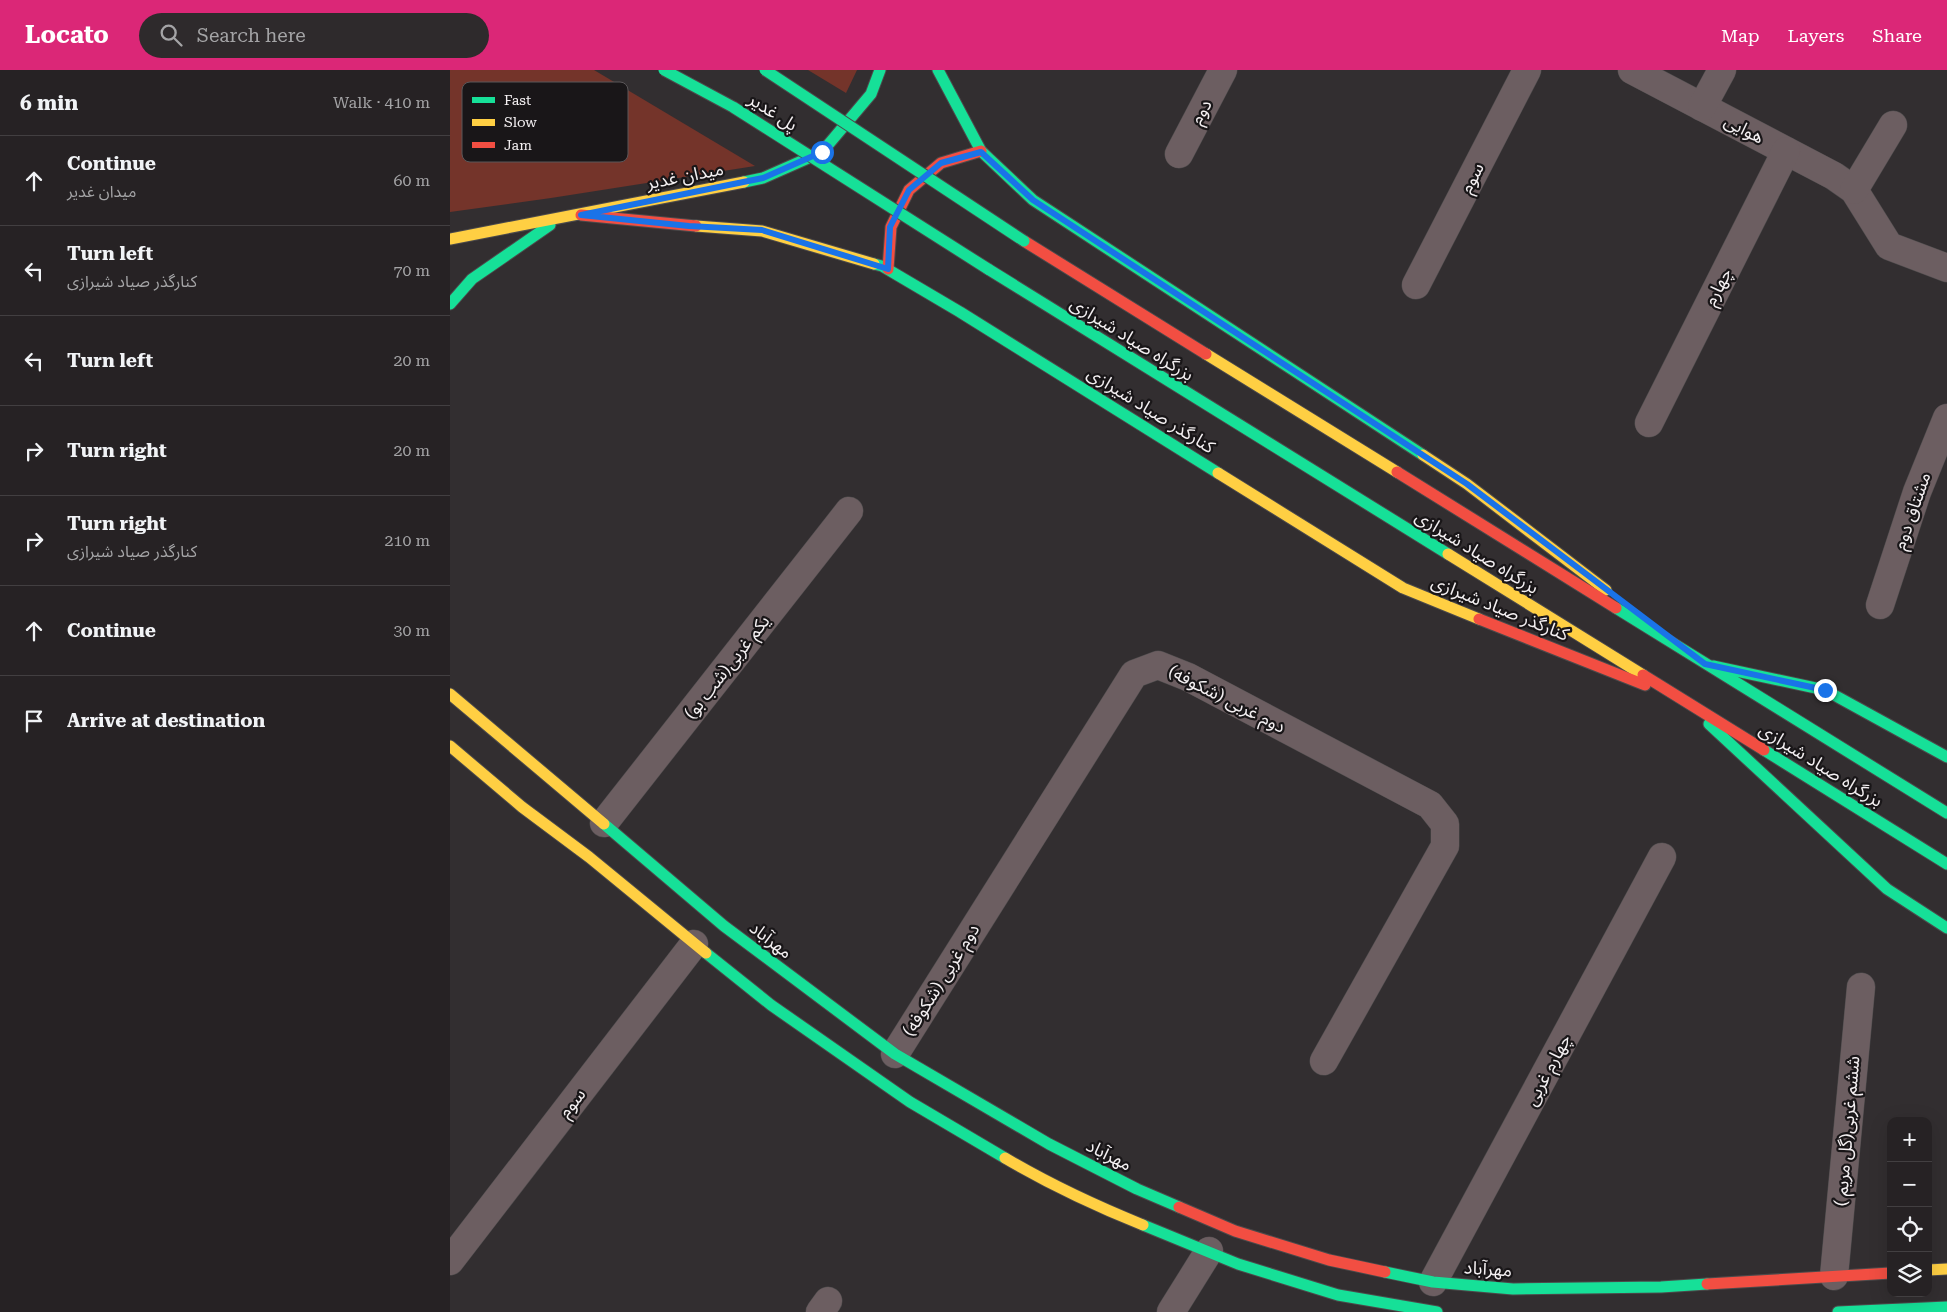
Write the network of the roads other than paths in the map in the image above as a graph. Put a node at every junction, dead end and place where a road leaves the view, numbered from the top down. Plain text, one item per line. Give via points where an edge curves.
1 (664, 70) edge
2 (765, 70) edge
3 (880, 70) edge
4 (938, 70) edge
5 (1223, 70) edge
6 (1527, 70) edge
7 (1632, 70) edge
8 (1722, 70) edge
9 (1702, 107) junction
10 (1894, 124) dead end
11 (1786, 151) junction
12 (981, 152) junction
13 (1179, 154) dead end
14 (1854, 190) junction
15 (581, 215) junction
16 (558, 219) junction
17 (450, 239) edge
18 (1024, 241) joint
19 (1947, 268) edge
20 (888, 269) junction
21 (988, 270) joint
22 (1416, 285) dead end
23 (450, 304) edge
24 (1947, 418) edge
25 (1649, 423) dead end
26 (849, 511) dead end
27 (1880, 605) dead end
28 (1705, 664) junction
29 (450, 694) edge
30 (1684, 701) junction
31 (450, 746) edge
32 (1947, 757) edge
33 (1947, 813) edge
34 (604, 823) junction
35 (1662, 857) dead end
36 (1947, 864) edge
37 (1947, 928) edge
38 (694, 944) junction
39 (1861, 987) dead end
40 (894, 1054) junction
41 (1324, 1061) dead end
42 (1209, 1251) junction
43 (450, 1261) edge
44 (1947, 1269) edge
45 (1932, 1270) edge
46 (1887, 1273) edge
47 (1834, 1276) junction
48 (1433, 1282) junction
49 (1947, 1306) edge
50 (1172, 1312) edge
51 (1437, 1312) edge
52 (1838, 1312) edge

1 - 21 main road, پل غدیر, bridge via 733,107
2 - 18 main road, پل غدیر, bridge
3 - 15 main road, میدان غدیر via 871,94 822,152 763,178
4 - 12 main road
5 - 13 street, دوم
6 - 22 street, سوم
7 - 9 street, هوایی
8 - 9 street
9 - 11 street, هوایی
10 - 14 street
11 - 14 street, هوایی
11 - 25 street, چهارم
12 - 20 main road via 941,163 909,190 890,227
12 - 28 main road via 1033,200 1467,484
14 - 19 street, هوایی via 1888,246
15 - 16 main road, میدان غدیر
15 - 20 main road, کنارگذر صیاد شیرازی via 762,230
16 - 17 main road, میدان غدیر
16 - 23 main road via 472,279
18 - 28 main road, بزرگراه صیاد شیرازی
20 - 30 main road, کنارگذر صیاد شیرازی via 1403,588
21 - 30 main road, بزرگراه صیاد شیرازی
24 - 27 street, مشتاق دوم via 1917,492
26 - 34 street, یکم غربی(شب بو)
28 - 32 main road via 1825,690
28 - 33 main road, بزرگراه صیاد شیرازی
29 - 34 main road, مهرآباد
30 - 36 main road, بزرگراه صیاد شیرازی
30 - 37 main road via 1887,889
31 - 38 main road
34 - 40 main road, مهرآباد via 724,926
35 - 48 street, چهارم غربی
38 - 42 main road via 771,1005 910,1102 1039,1178 1108,1211
38 - 43 street, سوم
39 - 47 street, ششم غربی(گل مریم )
40 - 41 street, دوم غربی (شکوفه) via 1134,674 1158,665 1188,677 1430,805 1444,824 1445,846
40 - 48 main road, مهرآباد via 1049,1144 1137,1189 1226,1227 1329,1260
42 - 50 street
42 - 51 main road via 1238,1264 1338,1295
44 - 45 main road
46 - 47 main road, مهرآباد
47 - 48 main road, مهرآباد via 1662,1287 1513,1288
49 - 52 main road

